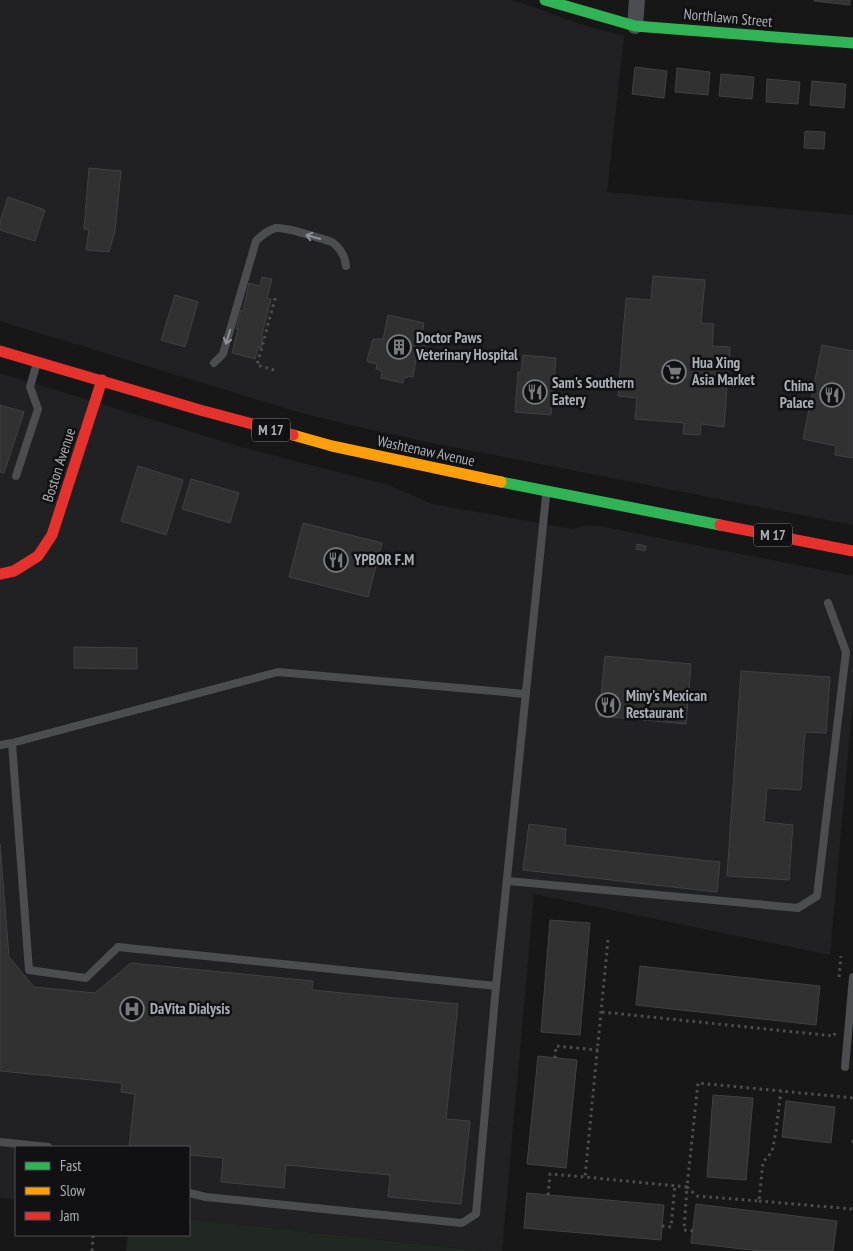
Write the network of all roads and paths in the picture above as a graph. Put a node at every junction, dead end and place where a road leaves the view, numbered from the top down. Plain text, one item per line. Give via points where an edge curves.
1 (544, 0) edge
2 (637, 0) edge
3 (634, 26) junction
4 (853, 43) edge
5 (346, 266) dead end
6 (276, 295) dead end
7 (0, 351) edge
8 (37, 362) junction
9 (214, 363) dead end
10 (274, 370) dead end
11 (102, 380) junction
12 (16, 476) dead end
13 (547, 492) junction
14 (853, 551) edge
15 (0, 574) edge
16 (828, 603) dead end
17 (526, 694) junction
18 (12, 743) junction
19 (0, 745) edge
20 (507, 881) junction
21 (608, 940) dead end
22 (841, 956) dead end
23 (853, 977) edge
24 (496, 986) junction
25 (838, 986) dead end
26 (602, 1012) junction
27 (835, 1026) dead end
28 (598, 1050) junction
29 (555, 1058) dead end
30 (845, 1067) dead end
31 (781, 1091) junction
32 (853, 1098) edge
33 (0, 1142) edge
34 (38, 1146) edge
35 (586, 1177) junction
36 (675, 1185) junction
37 (687, 1187) junction
38 (190, 1194) edge
39 (548, 1195) dead end
40 (759, 1201) junction
41 (853, 1209) edge
42 (662, 1226) dead end
43 (692, 1230) dead end
44 (93, 1236) edge
45 (92, 1251) edge

1 - 3 main road, Northlawn Street
2 - 3 street
3 - 4 main road, Northlawn Street
5 -> 9 lane via 345,257 332,242 283,228 274,228 262,235 256,241 223,354
6 - 10 path via 257,365
7 - 8 main road, Washtenaw Avenue / M 17
8 - 11 main road, Washtenaw Avenue / M 17
8 - 12 lane via 30,387 38,409
11 - 13 main road, Washtenaw Avenue / M 17 via 332,446
11 - 15 main road, Boston Avenue via 52,535 38,556 14,571
13 - 14 main road, Washtenaw Avenue / M 17
13 - 17 lane
16 - 20 lane via 846,652 817,896 798,908
17 - 18 lane via 278,672
17 - 20 lane
18 - 19 lane
18 - 24 lane via 29,970 86,978 118,947
20 - 24 lane
21 - 26 path
22 - 25 path
23 - 30 lane
24 - 38 lane via 476,1214 462,1223
26 - 27 path via 834,1036
26 - 28 path
28 - 29 path via 556,1046
28 - 35 path
31 - 32 path
31 - 37 path via 698,1083
31 - 40 path via 772,1152 763,1162
33 - 34 lane
35 - 36 path
35 - 39 path via 550,1174
36 - 37 path
36 - 42 path via 671,1227
37 - 40 path via 697,1196
37 - 43 path via 684,1230
40 - 41 path
44 - 45 path

